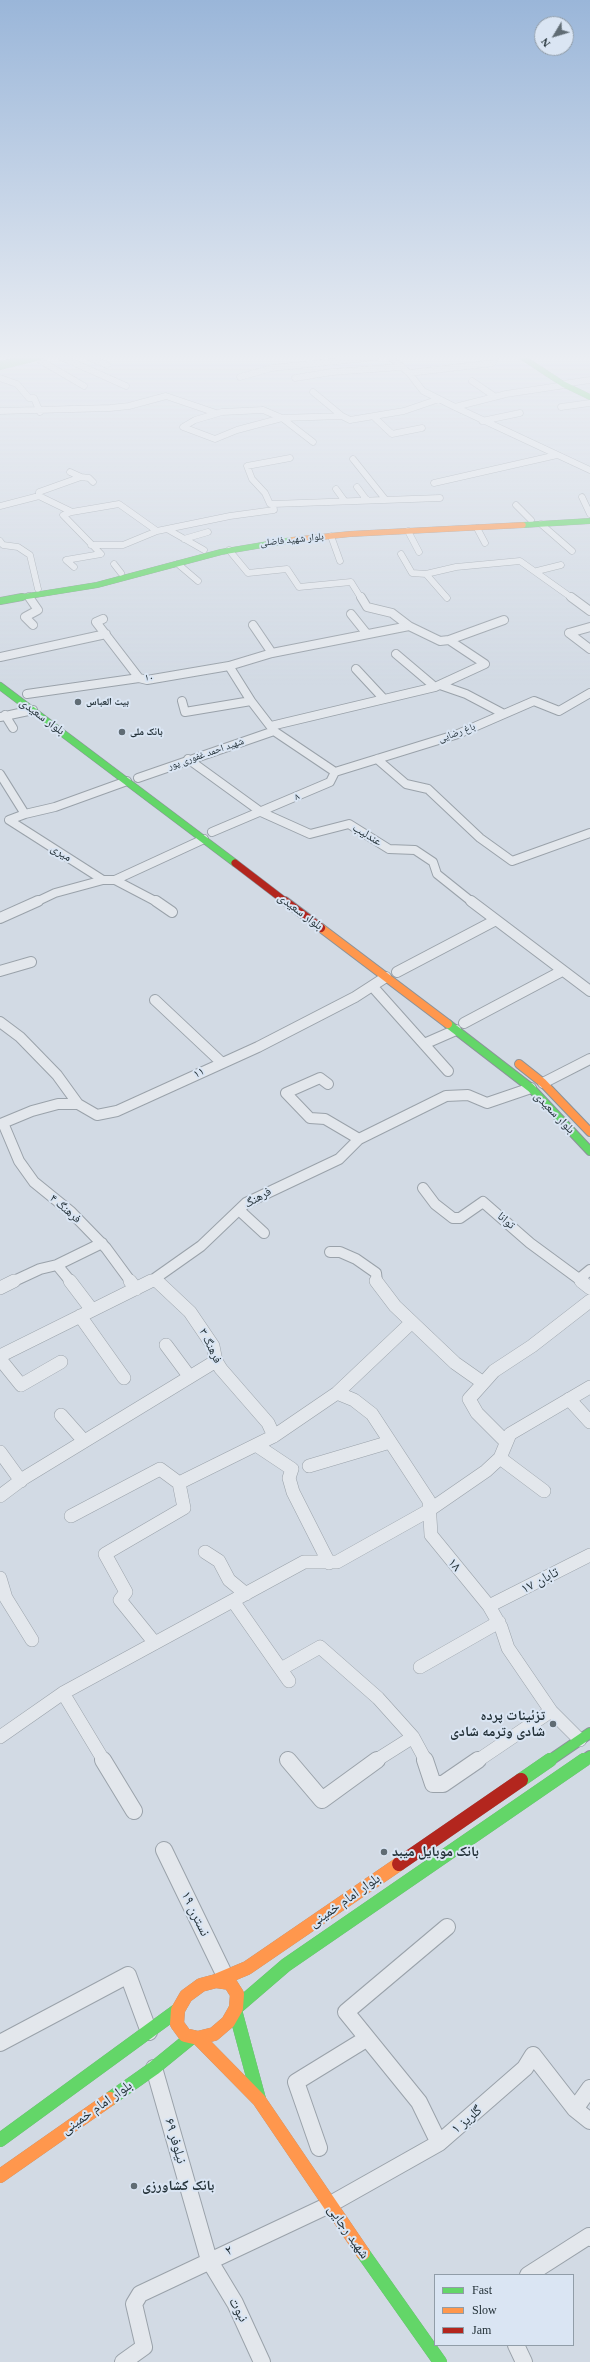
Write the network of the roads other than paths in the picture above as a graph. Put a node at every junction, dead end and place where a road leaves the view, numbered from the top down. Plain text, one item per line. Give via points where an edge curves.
1 (247, 467) edge
2 (360, 467) edge
3 (503, 467) edge
4 (70, 472) dead end
5 (81, 477) junction
6 (93, 482) dead end
7 (434, 483) dead end
8 (64, 484) junction
9 (357, 487) dead end
10 (336, 488) dead end
11 (74, 489) dead end
12 (39, 496) junction
13 (582, 497) dead end
14 (440, 498) dead end
15 (366, 499) junction
16 (385, 499) junction
17 (344, 500) junction
18 (273, 504) junction
19 (516, 505) dead end
20 (0, 506) edge
21 (72, 512) junction
22 (590, 514) edge
23 (590, 517) edge
24 (531, 520) junction
25 (590, 521) edge
26 (541, 524) junction
27 (477, 528) junction
28 (167, 529) junction
29 (157, 531) junction
30 (408, 531) junction
31 (208, 532) dead end
32 (331, 536) junction
33 (184, 539) junction
34 (0, 541) edge
35 (485, 543) dead end
36 (243, 544) junction
37 (91, 545) junction
38 (204, 550) junction
39 (229, 550) junction
40 (572, 551) dead end
41 (420, 552) dead end
42 (401, 554) dead end
43 (340, 561) dead end
44 (114, 564) dead end
45 (178, 564) junction
46 (561, 565) dead end
47 (74, 567) dead end
48 (537, 571) junction
49 (121, 573) junction
50 (426, 574) junction
51 (198, 581) dead end
52 (38, 589) junction
53 (0, 595) edge
54 (29, 597) junction
55 (446, 598) dead end
56 (0, 600) edge
57 (590, 611) edge
58 (351, 614) dead end
59 (103, 619) dead end
60 (504, 620) dead end
61 (33, 625) dead end
62 (253, 625) dead end
63 (408, 626) junction
64 (590, 627) edge
65 (106, 634) junction
66 (366, 634) junction
67 (449, 640) junction
68 (590, 650) edge
69 (272, 653) junction
70 (396, 654) dead end
71 (0, 657) edge
72 (229, 666) junction
73 (356, 669) dead end
74 (139, 678) junction
75 (3, 682) edge
76 (437, 686) junction
77 (590, 693) edge
78 (27, 694) junction
79 (383, 698) junction
80 (182, 701) dead end
81 (251, 701) junction
82 (33, 710) junction
83 (504, 714) junction
84 (2, 716) edge
85 (13, 728) dead end
86 (272, 729) junction
87 (188, 759) junction
88 (377, 759) junction
89 (335, 772) junction
90 (0, 774) edge
91 (138, 778) junction
92 (127, 781) junction
93 (159, 797) junction
94 (261, 812) junction
95 (26, 814) junction
96 (212, 832) dead end
97 (590, 833) edge
98 (204, 839) junction
99 (103, 880) junction
100 (115, 880) junction
101 (172, 912) dead end
102 (0, 918) edge
103 (496, 920) junction
104 (31, 962) dead end
105 (0, 971) edge
106 (562, 971) junction
107 (391, 972) junction
108 (408, 980) dead end
109 (373, 987) junction
110 (590, 991) edge
111 (429, 996) dead end
112 (154, 1000) dead end
113 (419, 1002) junction
114 (0, 1022) edge
115 (464, 1023) dead end
116 (456, 1030) junction
117 (424, 1044) junction
118 (511, 1058) dead end
119 (590, 1059) edge
120 (221, 1062) junction
121 (448, 1071) dead end
122 (543, 1083) junction
123 (328, 1084) dead end
124 (531, 1088) junction
125 (78, 1104) junction
126 (590, 1132) edge
127 (359, 1139) junction
128 (590, 1151) edge
129 (422, 1188) dead end
130 (239, 1210) junction
131 (264, 1233) dead end
132 (102, 1244) junction
133 (330, 1252) dead end
134 (57, 1265) junction
135 (590, 1270) edge
136 (154, 1279) junction
137 (579, 1279) junction
138 (0, 1288) edge
139 (590, 1288) edge
140 (136, 1289) junction
141 (590, 1301) edge
142 (92, 1310) junction
143 (80, 1316) junction
144 (412, 1322) junction
145 (166, 1345) dead end
146 (0, 1356) edge
147 (0, 1359) edge
148 (216, 1361) junction
149 (61, 1362) dead end
150 (189, 1376) junction
151 (124, 1378) dead end
152 (482, 1382) junction
153 (590, 1387) edge
154 (337, 1393) junction
155 (569, 1399) junction
156 (61, 1415) dead end
157 (590, 1422) edge
158 (274, 1436) junction
159 (84, 1441) junction
160 (390, 1442) junction
161 (506, 1442) junction
162 (256, 1445) junction
163 (0, 1452) edge
164 (500, 1458) junction
165 (310, 1466) dead end
166 (20, 1481) junction
167 (179, 1483) junction
168 (544, 1491) dead end
169 (0, 1496) edge
170 (428, 1511) junction
171 (71, 1516) dead end
172 (205, 1552) dead end
173 (590, 1555) edge
174 (329, 1563) junction
175 (0, 1578) edge
176 (246, 1594) junction
177 (233, 1601) junction
178 (489, 1606) junction
179 (499, 1622) junction
180 (32, 1640) dead end
181 (154, 1642) junction
182 (420, 1667) dead end
183 (281, 1669) junction
184 (289, 1681) dead end
185 (63, 1692) junction
186 (551, 1711) junction
187 (585, 1736) edge
188 (0, 1737) edge
189 (412, 1737) junction
190 (590, 1756) edge
191 (287, 1759) dead end
192 (134, 1811) dead end
193 (164, 1850) dead end
194 (447, 1927) dead end
195 (221, 1979) junction
196 (236, 2009) junction
197 (178, 2010) junction
198 (149, 2032) junction
199 (195, 2037) junction
200 (366, 2039) junction
201 (0, 2042) edge
202 (154, 2068) junction
203 (590, 2088) edge
204 (259, 2100) junction
205 (575, 2110) junction
206 (590, 2121) edge
207 (0, 2140) edge
208 (438, 2143) junction
209 (319, 2148) dead end
210 (0, 2176) edge
211 (329, 2205) junction
212 (590, 2237) edge
213 (209, 2260) junction
214 (530, 2274) edge
215 (430, 2339) edge
216 (516, 2346) edge
217 (123, 2362) edge
218 (262, 2362) edge
219 (440, 2362) edge
220 (524, 2362) edge

1 - 18 street via 252,479 265,493 270,504
2 - 16 street
3 - 7 street
4 - 5 street
5 - 6 street via 89,478
5 - 8 street
8 - 11 street
8 - 12 street via 39,492
9 - 15 street
10 - 17 street
12 - 20 street
12 - 21 street
13 - 22 street
14 - 16 street
15 - 16 street
15 - 17 street
17 - 18 street
18 - 28 street via 274,510
19 - 24 street
21 - 29 street via 119,504
21 - 37 street via 64,515
23 - 24 main road, بلوار شهید فاضلی
24 - 36 main road, بلوار شهید فاضلی via 356,529
25 - 26 main road, بلوار شهید فاضلی
26 - 27 main road, بلوار شهید فاضلی
26 - 40 street
27 - 30 main road, بلوار شهید فاضلی
27 - 35 street
28 - 29 street
28 - 33 street
29 - 37 street via 122,546
30 - 32 main road, بلوار شهید فاضلی
30 - 41 street
31 - 33 street
32 - 36 main road, بلوار شهید فاضلی
32 - 43 street
33 - 38 street
34 - 52 street via 3,545 18,547 30,555
36 - 38 main road, بلوار شهید فاضلی
36 - 39 main road, بلوار شهید فاضلی
37 - 47 street via 101,554 66,560
38 - 49 main road, بلوار شهید فاضلی
39 - 45 main road, بلوار شهید فاضلی
39 - 63 street via 248,573 287,570 300,587 351,582 367,607 392,613
42 - 50 street via 412,573
44 - 49 street
45 - 51 street
45 - 54 main road, بلوار شهید فاضلی via 97,585
46 - 48 street
48 - 50 street via 520,561 456,567
48 - 57 street
49 - 52 main road, بلوار شهید فاضلی
50 - 55 street
52 - 53 main road, بلوار شهید فاضلی
54 - 56 main road, بلوار شهید فاضلی
54 - 61 street via 38,610 25,617
58 - 66 street
59 - 65 street via 96,622
60 - 67 street
62 - 69 street
63 - 66 street, ۱۰
63 - 67 street via 440,641
64 - 68 street via 569,633
65 - 71 street
65 - 74 street
66 - 69 street, ۱۰
67 - 76 street, شهید احمد غفوری پور via 485,664
69 - 72 street, ۱۰
70 - 76 street
72 - 74 street, ۱۰ via 147,680
72 - 81 street
73 - 79 street
74 - 78 street, ۱۰
75 - 78 main road, بلوار سعیدی
75 - 82 main road, بلوار سعیدی
76 - 79 street, شهید احمد غفوری پور
76 - 83 street via 466,694
77 - 83 street, باغ رضایی via 559,711 534,701
78 - 91 main road, بلوار سعیدی
79 - 86 street, شهید احمد غفوری پور
80 - 81 street via 185,712
81 - 86 street
82 - 84 street
82 - 92 main road, بلوار سعیدی
83 - 88 street, باغ رضایی via 458,734
84 - 85 street
86 - 87 street, شهید احمد غفوری پور
86 - 89 street
87 - 91 street, شهید احمد غفوری پور
87 - 94 street
88 - 89 street, ۸
88 - 97 street via 406,784 428,789 480,838 512,861
89 - 94 street, ۸ via 330,782
90 - 95 street
91 - 93 main road, بلوار سعیدی
92 - 93 main road, بلوار سعیدی
92 - 95 street via 55,807
93 - 98 main road, بلوار سعیدی
94 - 96 street, ۸
94 - 103 street, عندلیب via 310,834 349,824 389,849 415,850 433,862 438,874
95 - 99 street, میری via 8,820
98 - 100 street
98 - 107 main road, بلوار سعیدی
99 - 100 street
99 - 102 street via 55,892
100 - 101 street via 162,904
103 - 106 street, عندلیب
103 - 107 street, ۱۱
104 - 105 street
106 - 110 street, عندلیب
106 - 115 street
107 - 108 main road, بلوار سعیدی
107 - 109 street, ۱۱
107 - 113 main road, بلوار سعیدی
109 - 117 street
109 - 120 street, ۱۱ via 247,1052
111 - 113 main road
112 - 120 street
113 - 116 main road, بلوار سعیدی
114 - 125 street via 20,1037 57,1076
116 - 117 street
116 - 124 main road, بلوار سعیدی
117 - 121 street
118 - 122 main road, بلوار سعیدی
119 - 122 street
120 - 125 street, ۱۱ via 105,1116 97,1115
122 - 126 main road, بلوار سعیدی
123 - 127 street via 320,1078 286,1093 310,1118 326,1119
124 - 127 street, فرهنگ via 487,1103 468,1095 446,1096
124 - 128 main road, بلوار سعیدی
125 - 132 street, فرهنگ ۴ via 58,1104 3,1123 19,1161 34,1182 71,1212
127 - 130 street, فرهنگ via 339,1159 264,1193
129 - 137 street, توانا via 435,1204 454,1218 460,1218 483,1202 530,1243
130 - 131 street
130 - 136 street, فرهنگ via 196,1250
132 - 134 street
132 - 140 street, فرهنگ ۴
133 - 144 street via 340,1252 356,1259 376,1273 375,1280 395,1306
134 - 138 street via 40,1269
134 - 142 street
135 - 137 street
136 - 140 street, فرهنگ
136 - 148 street, فرهنگ ۳ via 190,1312 208,1337
137 - 139 street, توانا
140 - 142 street, فرهنگ
141 - 152 street
142 - 143 street, فرهنگ
143 - 146 street, فرهنگ
143 - 151 street
144 - 152 street via 455,1363
144 - 154 street
145 - 150 street
147 - 149 street via 21,1385
148 - 150 street
148 - 158 street, فرهنگ ۳ via 268,1423
150 - 159 street
152 - 161 street via 468,1399
153 - 155 street
154 - 158 street
154 - 160 street, ۱۸ via 354,1400 372,1414
155 - 157 street
155 - 161 street via 510,1434
156 - 159 street
158 - 162 street
159 - 166 street
160 - 165 street
160 - 170 street, ۱۸ via 429,1502
161 - 164 street
162 - 167 street
162 - 174 street via 292,1469 289,1478 293,1492
163 - 166 street
164 - 168 street
164 - 170 street via 486,1471
166 - 169 street
167 - 171 street via 160,1469
167 - 181 street via 184,1508 105,1554 126,1592 120,1600
170 - 174 street via 337,1562
170 - 178 street, ۱۸ via 431,1535
172 - 176 street via 219,1561 229,1580
173 - 178 street, تابان ۱۷
174 - 176 street via 304,1562
175 - 180 street via 6,1598
176 - 177 street
177 - 181 street
177 - 183 street
178 - 179 street, ۱۸
179 - 182 street
179 - 186 street, ۱۸ via 508,1648
181 - 185 street
183 - 184 street
183 - 189 street via 320,1647 378,1698
185 - 188 street
185 - 192 street
186 - 187 street, ۱۸
186 - 189 street via 442,1784 433,1784 425,1759
187 - 195 main road, بلوار امام خمینی via 247,1968
189 - 191 street via 355,1774 322,1800
190 - 196 main road, بلوار امام خمینی via 286,1965
193 - 195 street, نسترن ۱۹
194 - 200 street via 346,2012
195 - 196 main road via 230,1983 237,1994
195 - 197 main road via 201,1985 186,1996
196 - 199 main road via 228,2022 214,2034
196 - 204 main road
197 - 198 main road
197 - 199 main road via 177,2024 185,2035
198 - 201 street via 128,1975
198 - 207 main road
199 - 202 main road, بلوار امام خمینی
199 - 204 main road
200 - 208 street via 419,2102
200 - 209 street via 296,2082
202 - 210 main road, بلوار امام خمینی
202 - 213 street, نیلوفر ۶۹
203 - 205 street
204 - 211 main road, شهید رجایی
205 - 206 street
205 - 208 street, گلریز ۱ via 533,2055 525,2068
208 - 211 street, گلریز ۱
211 - 213 street, ۲
211 - 215 main road, شهید رجایی
212 - 214 street
213 - 217 street, ۲ via 140,2294 134,2304 144,2347
213 - 218 street, نبوت via 235,2303
215 - 219 main road, شهید رجایی
216 - 220 street

